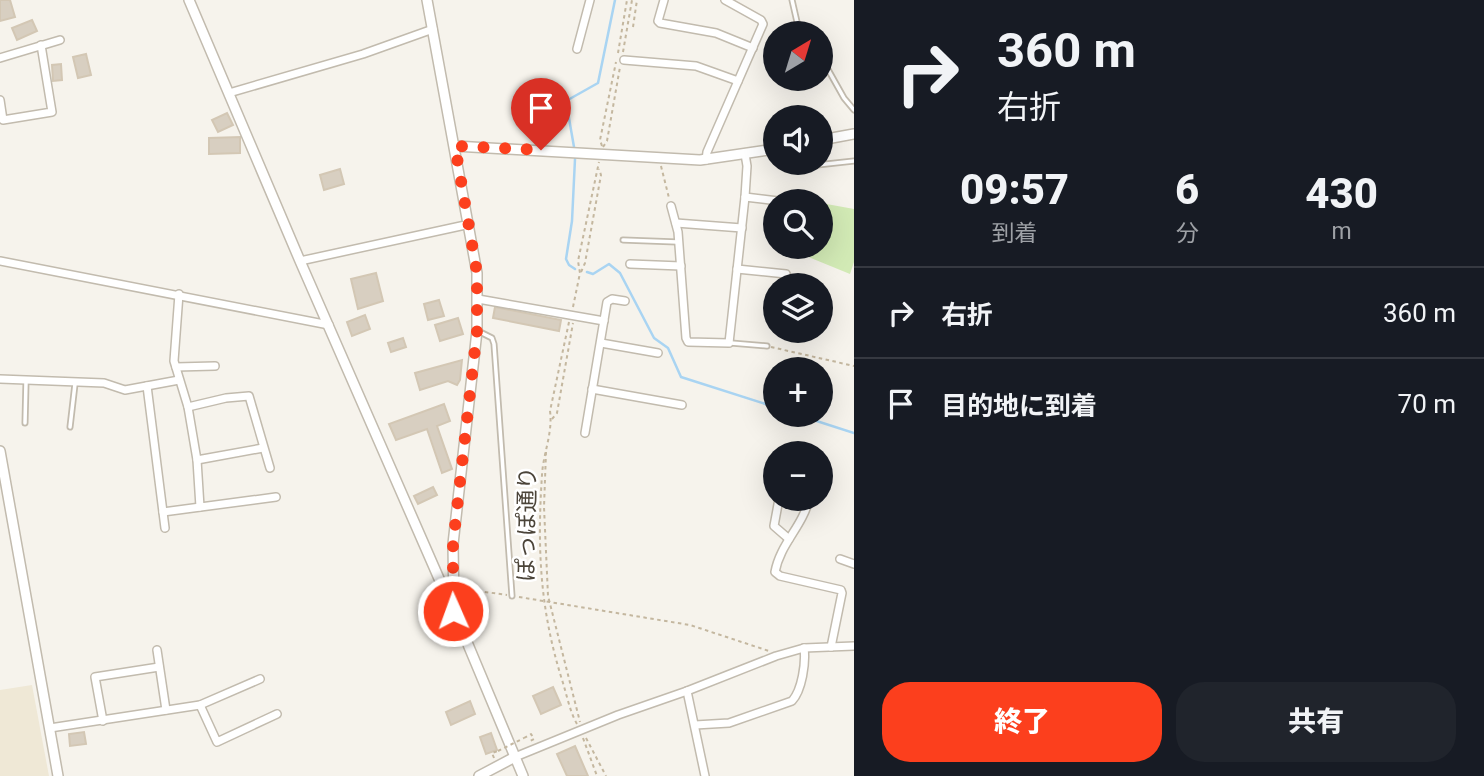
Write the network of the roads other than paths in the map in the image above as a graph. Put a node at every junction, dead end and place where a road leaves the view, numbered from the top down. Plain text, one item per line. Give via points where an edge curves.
1 (189, 0) edge
2 (427, 0) edge
3 (590, 0) edge
4 (664, 0) edge
5 (725, 0) edge
6 (792, 0) edge
7 (797, 21) edge
8 (433, 29) junction
9 (60, 40) dead end
10 (41, 45) junction
11 (752, 48) junction
12 (577, 50) dead end
13 (0, 58) edge
14 (624, 60) dead end
15 (833, 78) edge
16 (738, 80) junction
17 (229, 93) junction
18 (0, 100) edge
19 (854, 110) edge
20 (854, 134) edge
21 (833, 138) edge
22 (455, 146) junction
23 (763, 151) edge
24 (746, 154) junction
25 (706, 160) junction
26 (854, 161) edge
27 (833, 163) edge
28 (745, 197) junction
29 (763, 199) edge
30 (671, 206) road end
31 (676, 223) junction
32 (470, 224) junction
33 (741, 228) junction
34 (623, 240) dead end
35 (679, 242) junction
36 (0, 261) edge
37 (300, 261) junction
38 (630, 264) dead end
39 (681, 266) junction
40 (737, 269) junction
41 (776, 273) edge
42 (179, 294) junction
43 (478, 299) junction
44 (625, 301) dead end
45 (604, 321) junction
46 (329, 325) junction
47 (477, 331) junction
48 (601, 343) junction
49 (729, 343) junction
50 (767, 346) road end
51 (658, 354) dead end
52 (215, 366) dead end
53 (176, 367) junction
54 (0, 379) edge
55 (26, 380) junction
56 (179, 380) junction
57 (75, 382) junction
58 (147, 386) junction
59 (592, 389) junction
60 (682, 405) dead end
61 (188, 407) junction
62 (25, 423) dead end
63 (70, 427) dead end
64 (584, 433) dead end
65 (263, 448) junction
66 (0, 451) edge
67 (197, 460) junction
68 (270, 468) dead end
69 (276, 496) dead end
70 (200, 507) junction
71 (777, 511) edge
72 (806, 511) edge
73 (163, 512) junction
74 (165, 528) dead end
75 (789, 539) junction
76 (839, 559) dead end
77 (854, 564) edge
78 (512, 596) road end
79 (453, 611) junction
80 (854, 646) edge
81 (831, 647) junction
82 (804, 648) junction
83 (157, 650) dead end
84 (159, 667) junction
85 (260, 679) dead end
86 (687, 691) junction
87 (200, 705) junction
88 (166, 710) junction
89 (277, 715) dead end
90 (103, 721) junction
91 (695, 725) junction
92 (50, 728) junction
93 (515, 757) junction
94 (58, 776) edge
95 (479, 776) edge
96 (523, 776) edge
97 (705, 776) edge

1 - 17 street
2 - 8 street
3 - 12 street
4 - 11 street via 658,22 716,33
5 - 11 street via 761,20
6 - 7 lane
8 - 17 street
8 - 22 street
9 - 10 street
10 - 13 street
10 - 18 street via 52,112 3,120
11 - 16 street
14 - 16 street via 696,66
15 - 19 lane
16 - 25 street
17 - 37 street
20 - 21 street
22 - 25 street
22 - 32 street
23 - 24 street
24 - 25 street
24 - 28 street
26 - 27 lane
28 - 29 street
28 - 33 street
30 - 31 street
31 - 33 street
31 - 35 street
32 - 37 street
32 - 43 street
33 - 40 street
34 - 35 lane
35 - 39 street
36 - 42 street
37 - 46 street
38 - 39 street
39 - 49 street via 688,342
40 - 41 street
40 - 49 street
42 - 46 street
42 - 53 street
43 - 45 street
43 - 47 street
44 - 45 street via 609,300
45 - 48 street
46 - 79 street
47 - 78 lane via 492,338 494,344
47 - 79 street via 453,544
48 - 51 street
48 - 59 street
49 - 50 lane
52 - 53 street
53 - 56 street
54 - 55 street
55 - 57 street
55 - 62 lane
56 - 58 street
56 - 61 street
57 - 58 street via 104,383 125,390
57 - 63 lane
58 - 73 street
59 - 60 street
59 - 64 street
61 - 65 street via 249,396
61 - 67 street
65 - 67 street
65 - 68 street
66 - 92 street
67 - 70 street
69 - 70 street
70 - 73 street
71 - 75 street via 774,526
72 - 75 street
73 - 74 street
75 - 81 street via 780,553 777,575 838,588 842,593
76 - 77 street
79 - 93 street
80 - 81 street
81 - 82 street
82 - 86 street
82 - 91 street via 793,701 729,723
83 - 84 street
84 - 88 street
84 - 90 street via 95,677
85 - 87 street
86 - 91 street
86 - 93 street
87 - 88 street
87 - 89 street via 217,742
88 - 90 street
90 - 92 street
91 - 97 street
92 - 94 street
93 - 95 street
93 - 96 street

